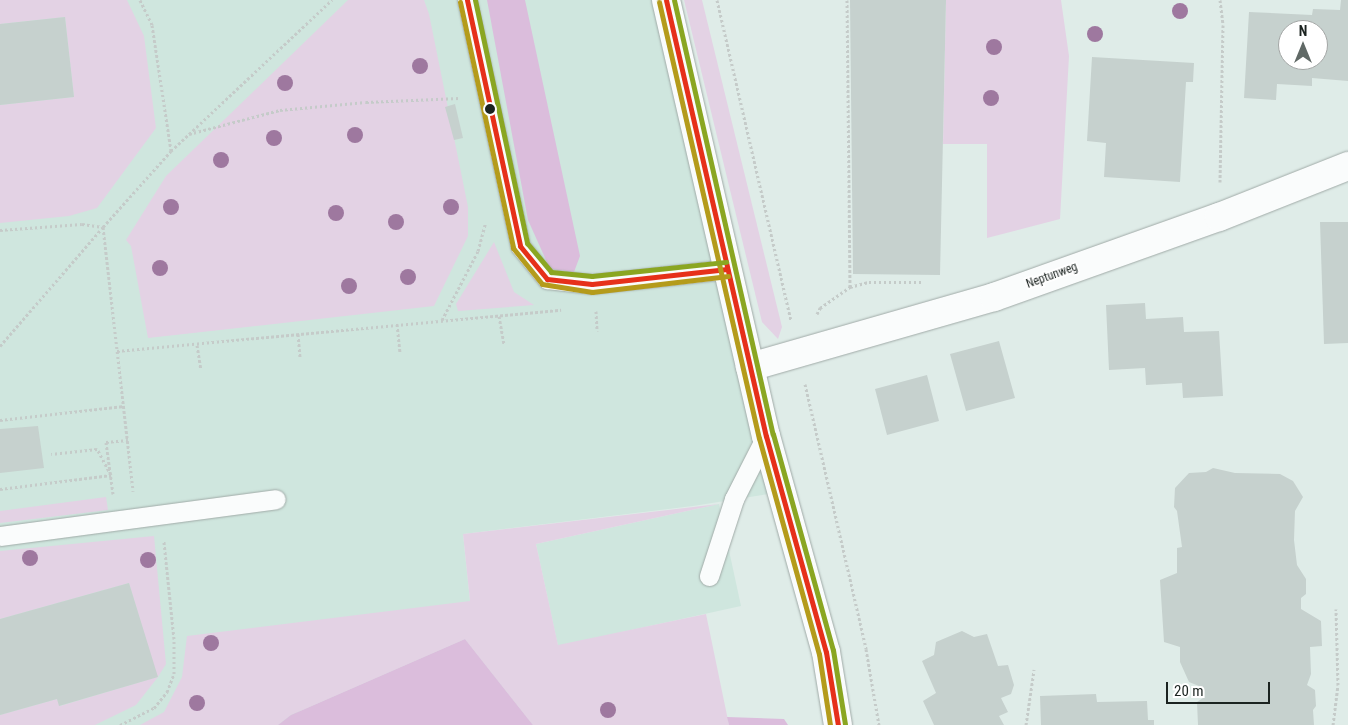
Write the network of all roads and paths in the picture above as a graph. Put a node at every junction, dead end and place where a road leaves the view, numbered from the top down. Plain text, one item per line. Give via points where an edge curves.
1 (140, 0) edge
2 (332, 0) edge
3 (466, 0) edge
4 (666, 0) edge
5 (717, 0) edge
6 (847, 0) edge
7 (1220, 0) edge
8 (459, 89) dead end
9 (460, 98) junction
10 (463, 107) dead end
11 (189, 134) junction
12 (171, 151) junction
13 (1348, 166) edge
14 (486, 215) dead end
15 (1220, 217) junction
16 (103, 226) junction
17 (0, 230) edge
18 (727, 269) junction
19 (850, 287) dead end
20 (596, 308) dead end
21 (567, 310) dead end
22 (499, 316) junction
23 (442, 320) junction
24 (397, 324) junction
25 (597, 331) dead end
26 (298, 334) junction
27 (197, 345) junction
28 (504, 345) dead end
29 (0, 346) edge
30 (117, 351) junction
31 (400, 352) dead end
32 (798, 353) junction
33 (300, 357) dead end
34 (750, 367) junction
35 (201, 370) dead end
36 (124, 406) junction
37 (0, 420) edge
38 (766, 436) junction
39 (128, 440) junction
40 (51, 454) dead end
41 (131, 472) dead end
42 (111, 475) junction
43 (0, 489) edge
44 (276, 498) dead end
45 (161, 514) junction
46 (0, 536) edge
47 (710, 576) dead end
48 (1336, 608) dead end
49 (1034, 670) dead end
50 (120, 725) edge
51 (838, 725) edge
52 (879, 725) edge
53 (1026, 725) edge
54 (1332, 725) edge

1 - 12 path via 152,25
2 - 11 path
3 - 18 lane via 520,246 547,279 592,284
4 - 18 street
5 - 32 path
6 - 19 path
7 - 15 path via 1223,25
8 - 9 path
9 - 10 path
9 - 11 path via 280,110
11 - 12 path
12 - 16 path
13 - 15 street, Neptunweg
14 - 23 path via 478,251
15 - 32 street, Neptunweg via 994,297
16 - 17 path via 82,224
16 - 29 path
16 - 30 path
18 - 34 street
20 - 25 path
21 - 22 path
22 - 23 path
22 - 28 path
23 - 24 path
24 - 26 path
24 - 31 path
26 - 27 path
26 - 33 path
27 - 30 path
27 - 35 path
30 - 36 path
32 - 34 street, Neptunweg
32 - 52 path via 866,649
34 - 38 street
36 - 37 path
36 - 39 path
38 - 47 lane via 734,499
38 - 51 street via 826,652
39 - 41 path
39 - 42 path via 106,442
40 - 42 path via 97,449
42 - 43 path
44 - 45 lane
45 - 46 lane
45 - 50 path via 174,639 174,674 168,692 154,708
48 - 54 path via 1338,685
49 - 53 path

